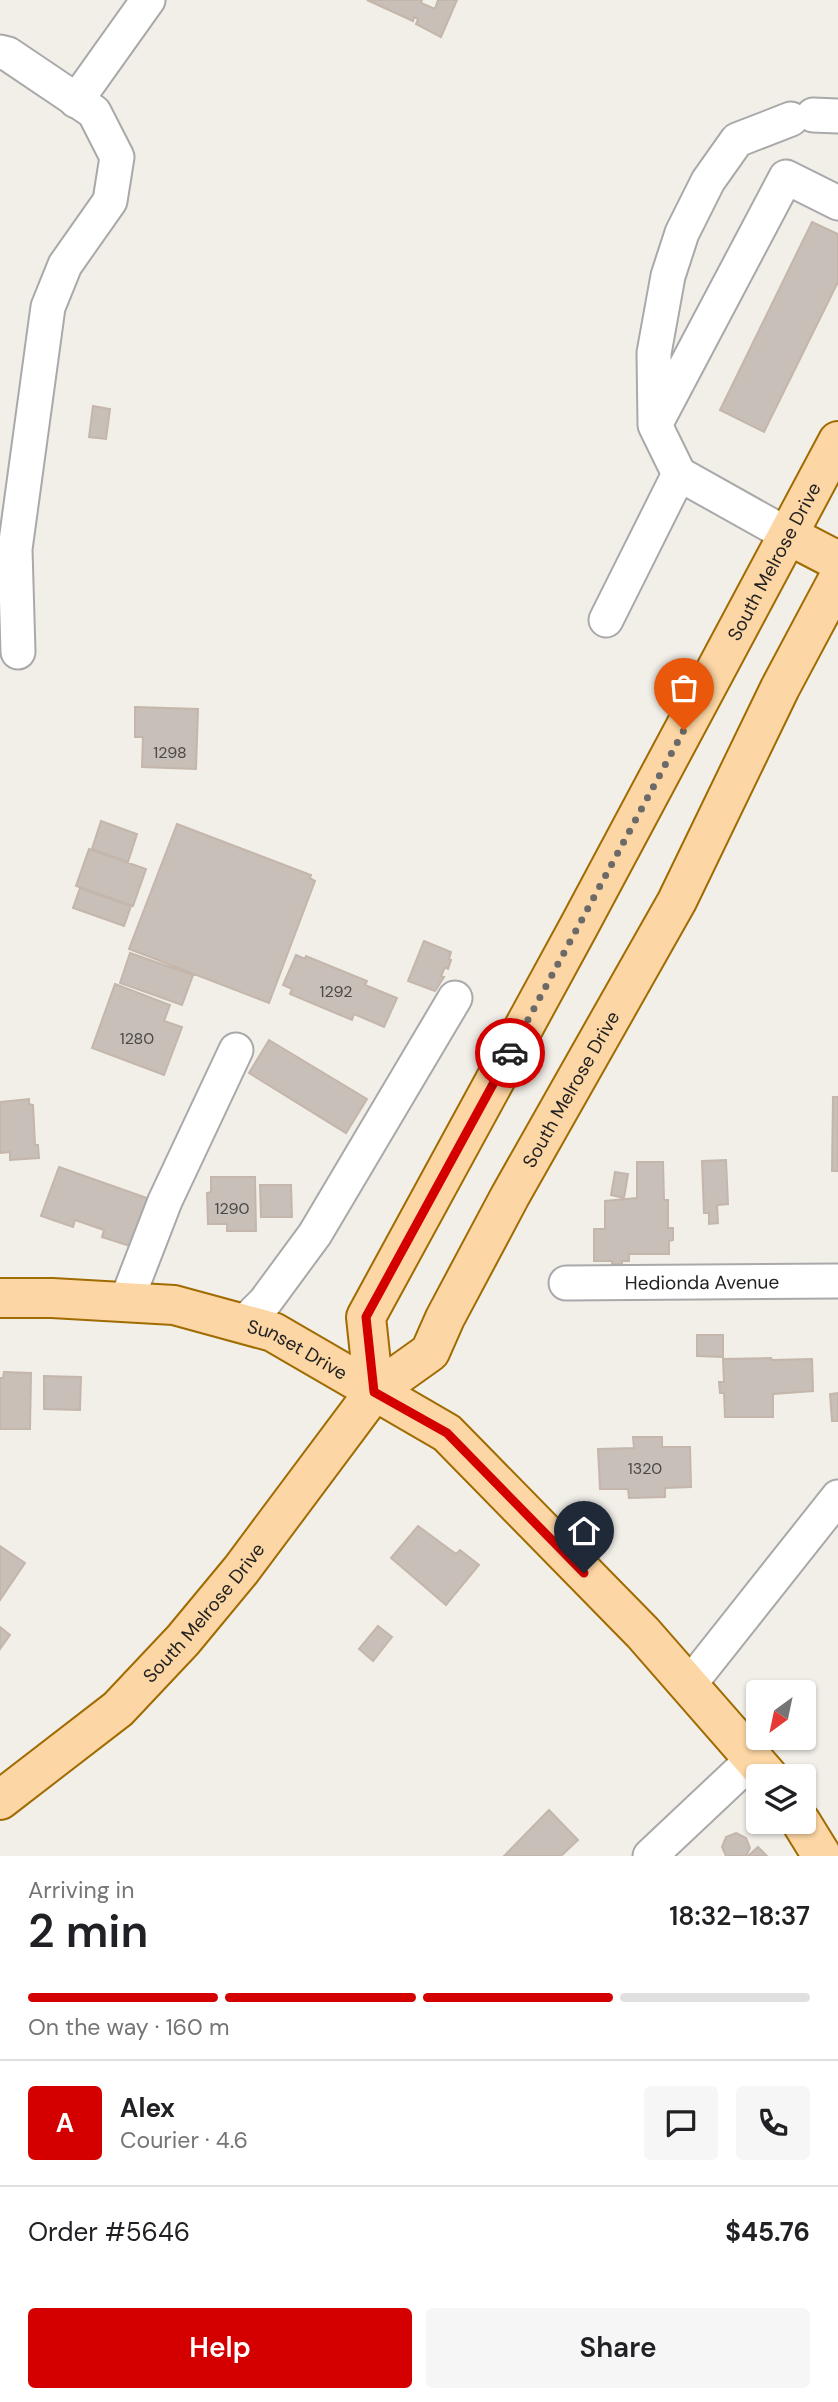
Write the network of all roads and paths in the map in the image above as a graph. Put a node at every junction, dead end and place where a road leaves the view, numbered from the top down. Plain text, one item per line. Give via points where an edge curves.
1 (148, 0) edge
2 (0, 52) edge
3 (76, 101) junction
4 (814, 117) edge
5 (838, 203) edge
6 (655, 425) junction
7 (838, 441) edge
8 (679, 474) junction
9 (788, 534) junction
10 (838, 561) edge
11 (838, 579) edge
12 (606, 620) dead end
13 (18, 652) dead end
14 (454, 998) dead end
15 (236, 1050) dead end
16 (838, 1281) edge
17 (566, 1283) dead end
18 (0, 1298) edge
19 (126, 1302) junction
20 (243, 1324) junction
21 (374, 1392) junction
22 (838, 1497) edge
23 (690, 1685) junction
24 (757, 1764) edge
25 (746, 1779) edge
26 (0, 1800) edge
27 (808, 1834) edge
28 (650, 1856) edge
29 (822, 1856) edge

1 - 3 street
2 - 3 street
3 - 13 street via 94,112 117,157 110,201 65,265 48,307 15,549
4 - 6 street via 737,140 708,181 682,233 668,276 654,353
5 - 6 street via 786,177
6 - 8 street
7 - 9 main road, South Melrose Drive
8 - 9 street
8 - 12 street
9 - 10 main road
9 - 21 main road, South Melrose Drive via 366,1317
11 - 21 main road, South Melrose Drive via 677,901 510,1196 430,1352
14 - 20 street via 315,1234 265,1303
15 - 19 street via 165,1200
16 - 17 street, Hedionda Avenue
18 - 19 main road, Sunset Drive
19 - 20 main road, Sunset Drive via 174,1305
20 - 21 main road, Sunset Drive via 273,1332
21 - 23 main road, Sunset Drive via 447,1433
21 - 26 main road, South Melrose Drive via 183,1640 118,1709
22 - 23 street
23 - 24 main road, Sunset Drive
25 - 28 street
27 - 29 main road

